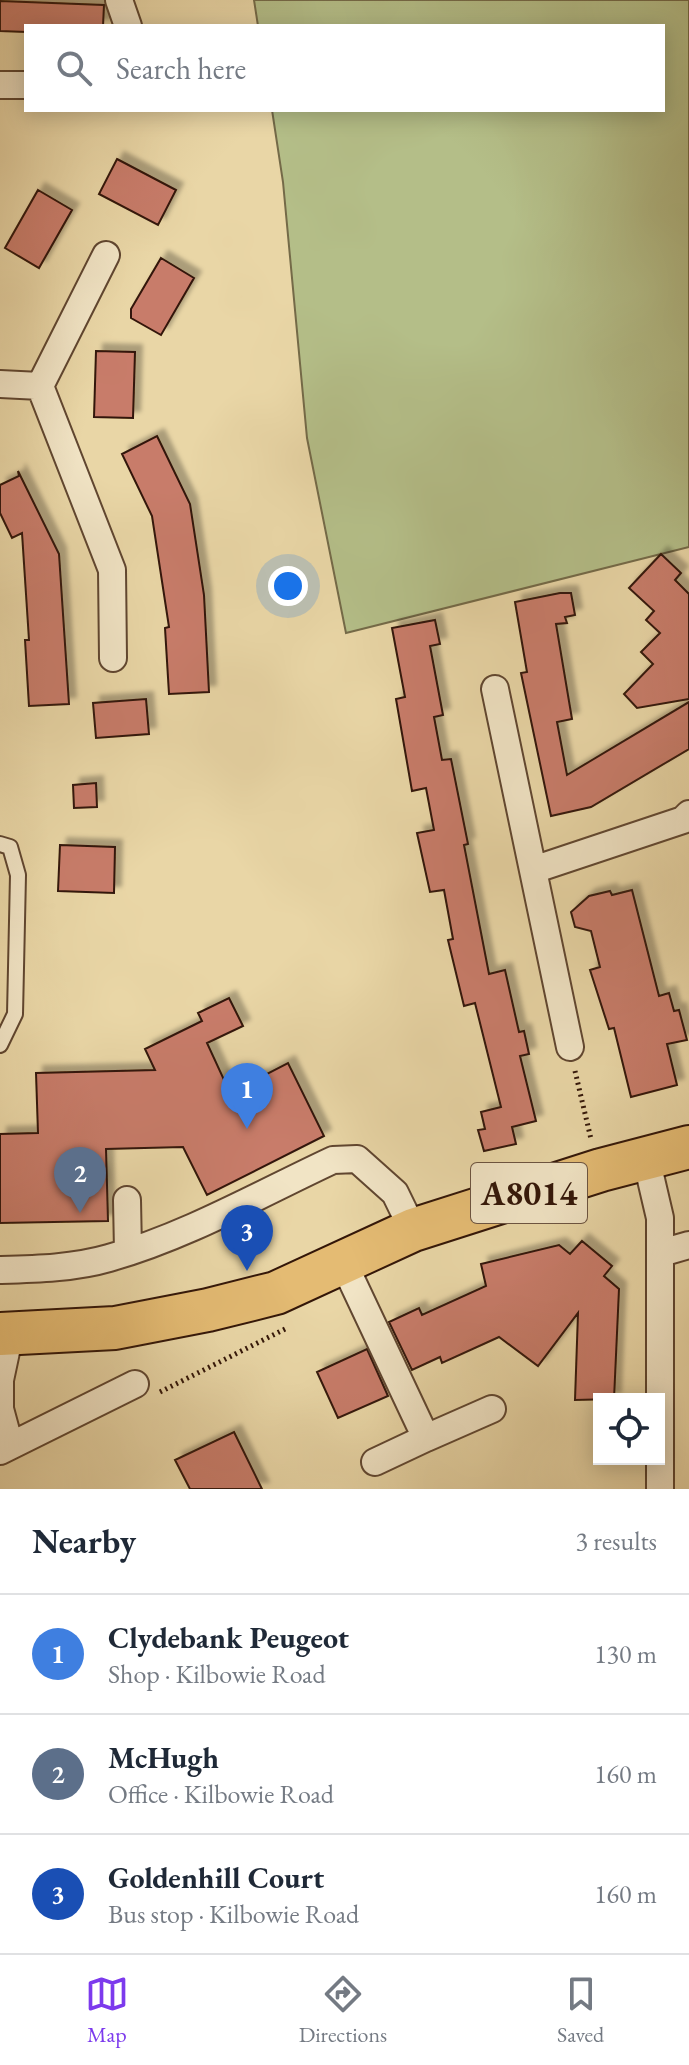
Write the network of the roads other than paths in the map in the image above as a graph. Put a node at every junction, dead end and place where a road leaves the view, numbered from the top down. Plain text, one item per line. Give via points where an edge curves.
1 (119, 0) edge
2 (127, 24) edge
3 (0, 85) edge
4 (24, 85) edge
5 (106, 255) dead end
6 (0, 384) edge
7 (40, 386) junction
8 (113, 658) dead end
9 (495, 689) dead end
10 (689, 814) edge
11 (0, 844) edge
12 (533, 870) junction
13 (0, 1045) edge
14 (570, 1047) road end
15 (689, 1147) edge
16 (646, 1158) junction
17 (127, 1200) dead end
18 (413, 1230) junction
19 (689, 1245) edge
20 (128, 1251) junction
21 (661, 1253) junction
22 (343, 1262) junction
23 (0, 1270) edge
24 (3, 1332) edge
25 (144, 1390) road end
26 (492, 1409) dead end
27 (426, 1438) junction
28 (5, 1448) edge
29 (375, 1462) dead end
30 (660, 1489) edge

1 - 2 street
3 - 4 street
5 - 7 street
6 - 7 street
7 - 8 street via 112,570
9 - 12 street
10 - 12 street
11 - 13 lane via 10,847 18,875 15,1014
12 - 14 street
15 - 16 main road, A8014
16 - 18 main road, A8014
16 - 21 street via 660,1218
17 - 20 street
18 - 20 street via 395,1193 357,1159 333,1160
18 - 22 main road, A8014
19 - 21 street
20 - 23 street via 94,1261
21 - 30 street
22 - 24 main road, A8014 via 276,1293 196,1313 104,1329
22 - 27 street
24 - 28 street via 0,1409
25 - 28 street
26 - 27 street
27 - 29 street

